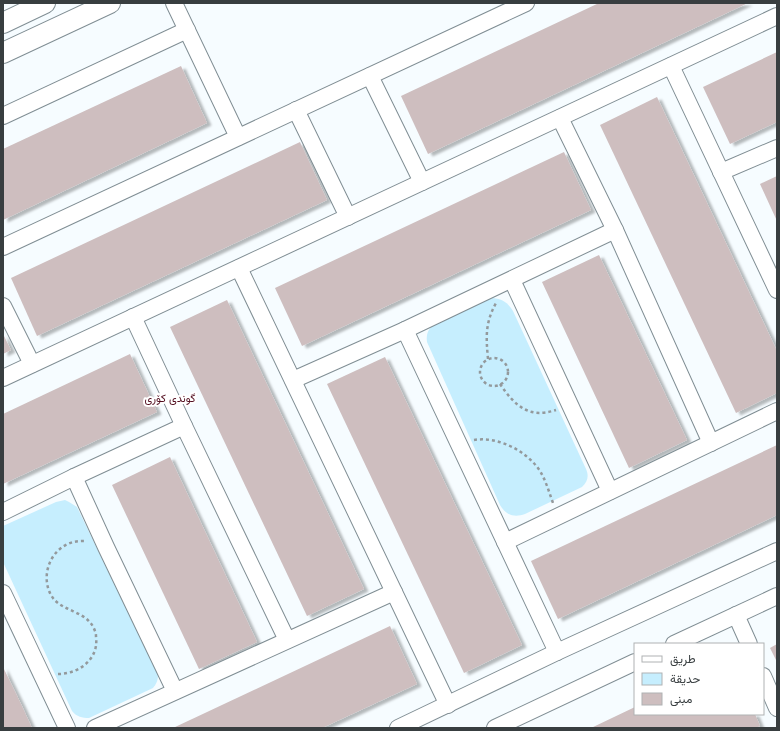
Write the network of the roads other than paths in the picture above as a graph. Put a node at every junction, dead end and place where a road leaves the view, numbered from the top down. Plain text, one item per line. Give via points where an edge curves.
1 (45, 3) edge
2 (110, 3) edge
3 (174, 3) edge
4 (526, 3) edge
5 (777, 16) edge
6 (3, 23) edge
7 (187, 30) junction
8 (3, 52) edge
9 (671, 66) junction
10 (370, 76) junction
11 (296, 110) junction
12 (3, 116) edge
13 (560, 118) junction
14 (238, 137) junction
15 (777, 148) edge
16 (721, 172) junction
17 (422, 182) junction
18 (348, 216) junction
19 (615, 230) junction
20 (3, 247) edge
21 (239, 268) junction
22 (512, 281) junction
23 (777, 290) edge
24 (3, 306) edge
25 (133, 317) junction
26 (405, 330) junction
27 (32, 364) junction
28 (3, 378) edge
29 (293, 380) junction
30 (777, 411) edge
31 (184, 426) junction
32 (711, 442) junction
33 (74, 477) junction
34 (610, 491) junction
35 (3, 512) edge
36 (505, 542) junction
37 (777, 551) edge
38 (394, 592) junction
39 (3, 593) edge
40 (777, 596) edge
41 (736, 615) junction
42 (287, 640) junction
43 (676, 643) edge
44 (749, 643) edge
45 (557, 652) junction
46 (634, 662) edge
47 (764, 678) edge
48 (176, 691) junction
49 (448, 705) junction
50 (777, 708) edge
51 (67, 728) edge
52 (95, 728) edge
53 (398, 728) edge
54 (495, 728) edge

1 - 6 street
2 - 8 street
3 - 7 street
4 - 10 street
5 - 9 street
7 - 12 street
7 - 14 street
9 - 13 street
9 - 16 street
10 - 11 street
10 - 17 street
11 - 14 street
11 - 18 street
13 - 17 street
13 - 19 street
14 - 20 street
15 - 16 street
16 - 23 street
17 - 18 street
18 - 21 street
19 - 22 street
19 - 32 street
21 - 25 street
21 - 29 street
22 - 26 street
22 - 34 street
24 - 27 street
25 - 27 street
25 - 31 street
26 - 29 street
26 - 36 street
27 - 28 street
29 - 38 street
30 - 32 street
31 - 33 street
31 - 42 street
32 - 34 street
33 - 35 street
33 - 48 street
34 - 36 street
36 - 45 street
37 - 45 street
38 - 42 street
38 - 49 street
39 - 51 street
40 - 41 street
41 - 43 street
41 - 44 street
42 - 48 street
45 - 49 street
46 - 54 street
47 - 50 street
48 - 52 street
49 - 53 street

